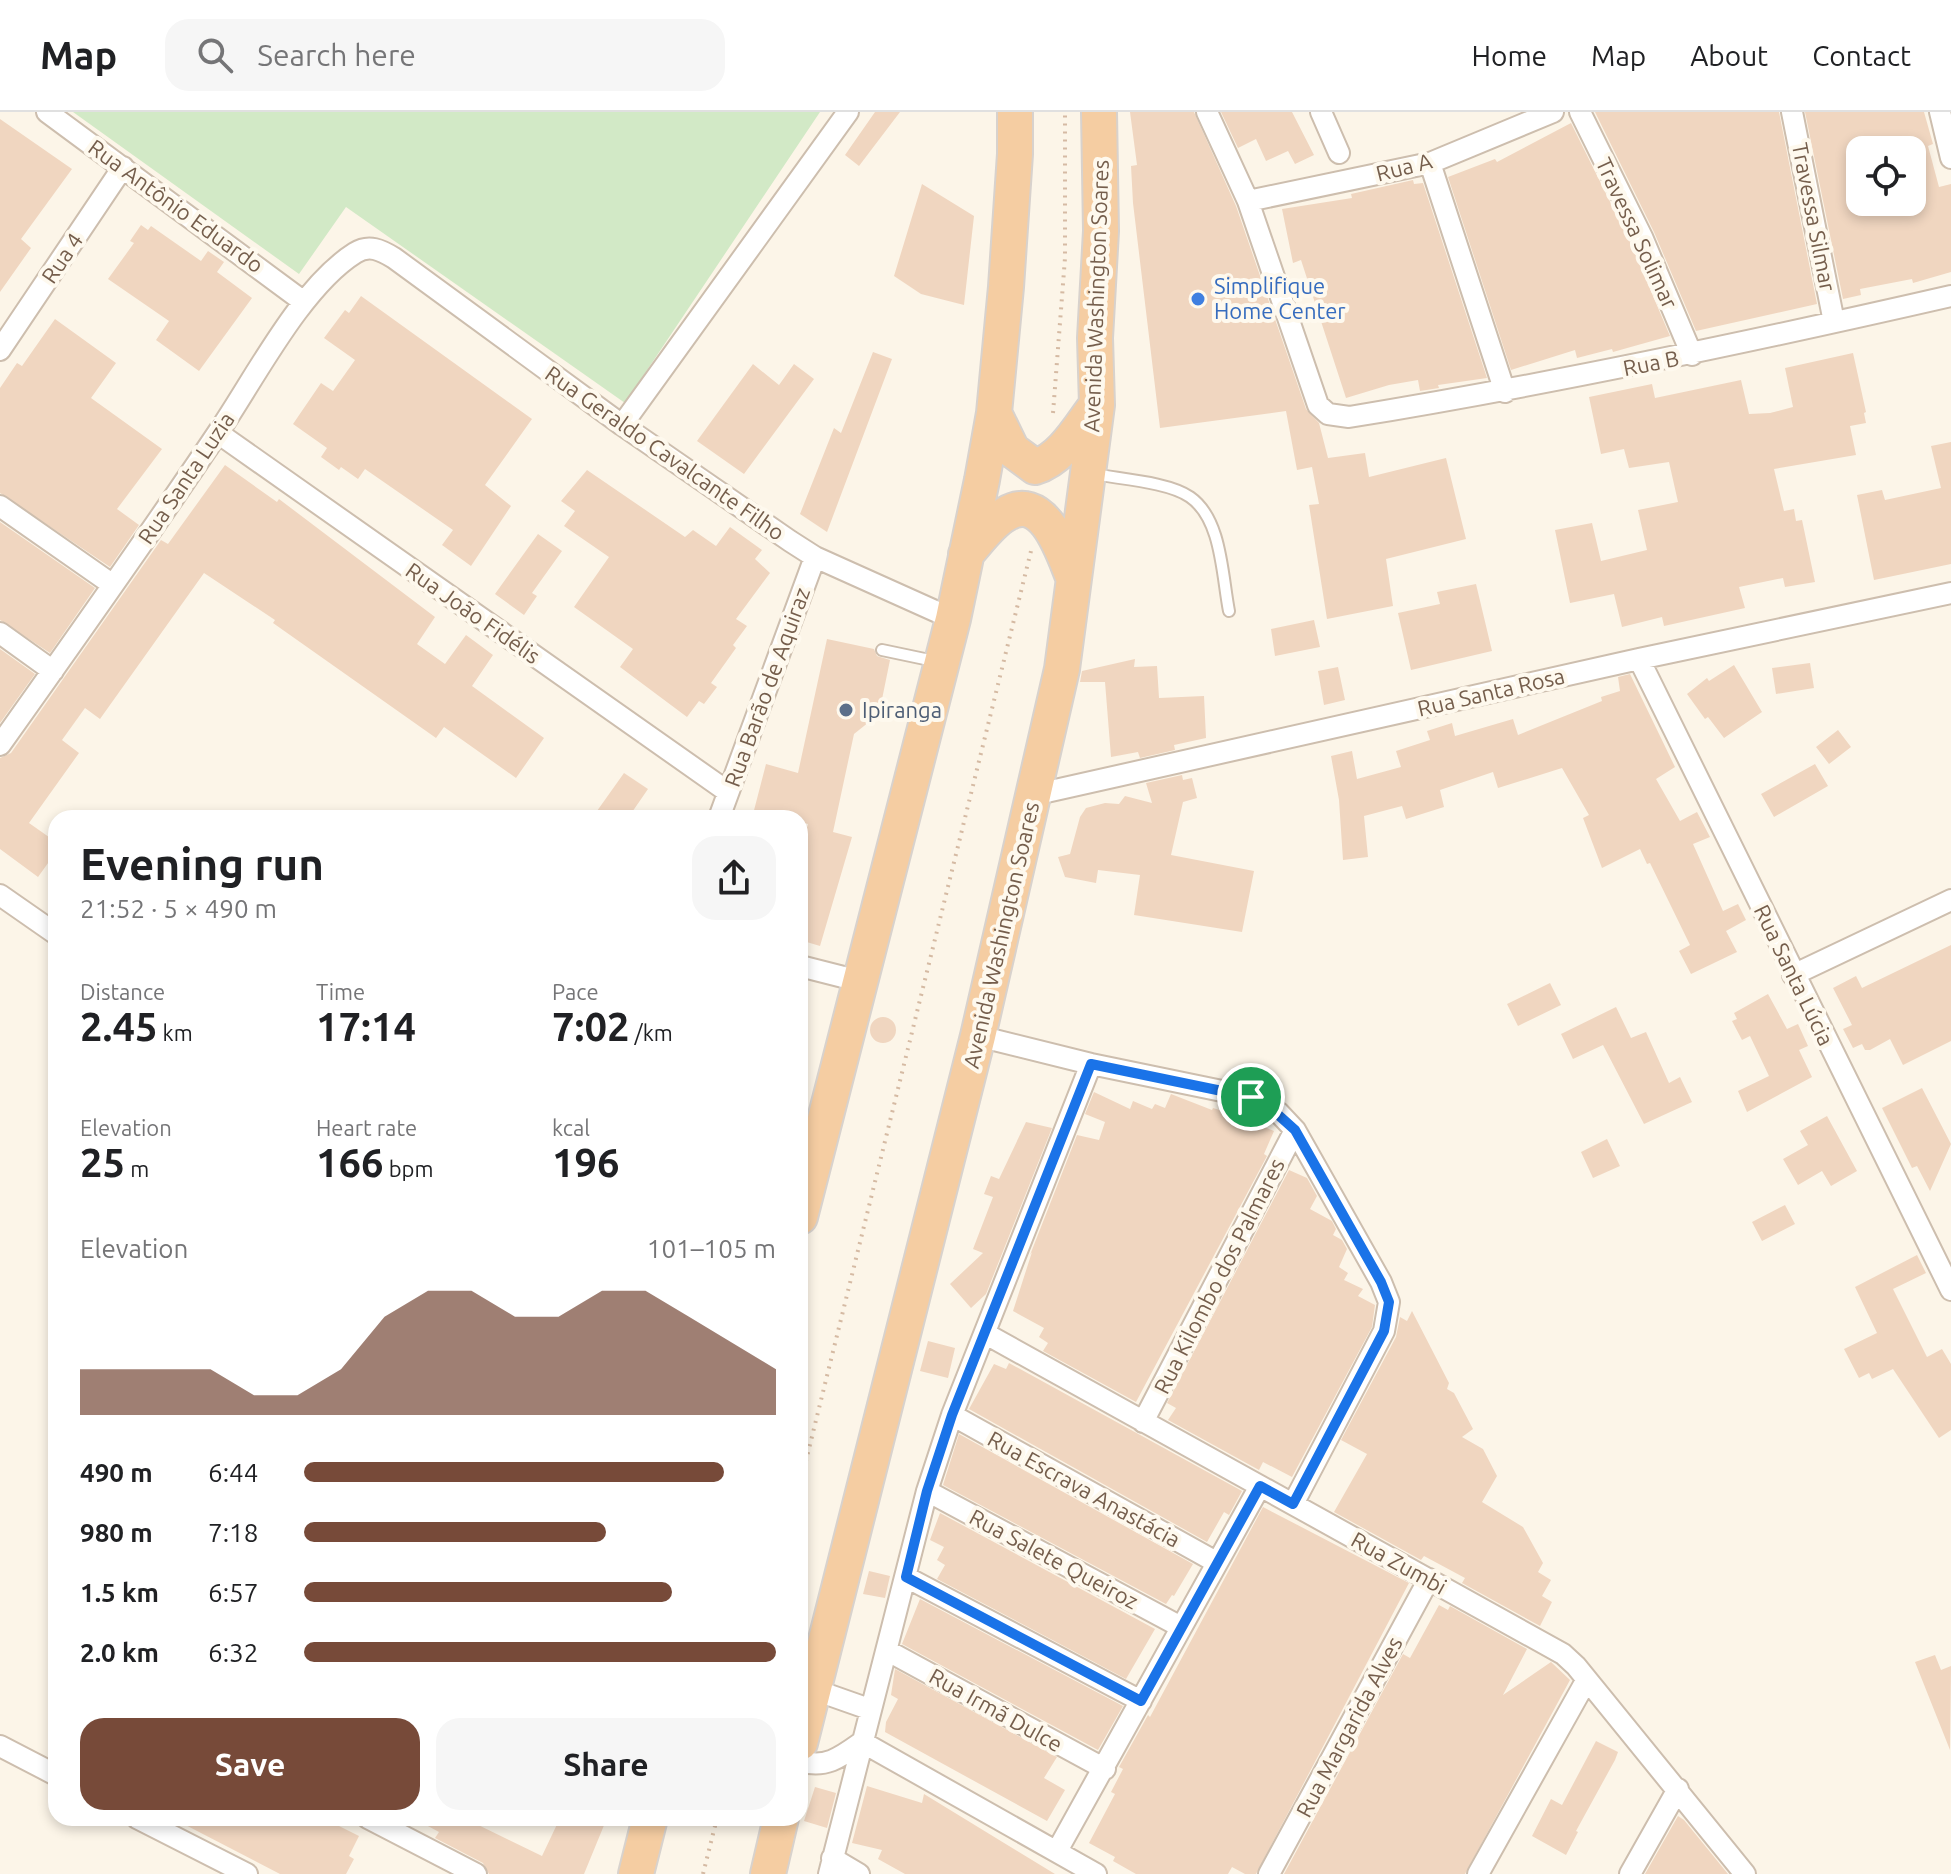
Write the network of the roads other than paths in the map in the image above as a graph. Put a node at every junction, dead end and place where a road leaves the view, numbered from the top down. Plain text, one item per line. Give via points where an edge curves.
1 (47, 112) edge
2 (848, 112) edge
3 (1015, 112) edge
4 (1099, 112) edge
5 (1207, 112) edge
6 (1321, 112) edge
7 (1553, 112) edge
8 (1580, 112) edge
9 (1792, 112) edge
10 (1940, 112) edge
11 (1339, 153) dead end
12 (1951, 158) edge
13 (1430, 163) junction
14 (123, 167) junction
15 (1248, 201) junction
16 (394, 258) joint
17 (1951, 296) edge
18 (304, 302) junction
19 (1834, 322) junction
20 (0, 350) edge
21 (1692, 355) junction
22 (1505, 392) junction
23 (1097, 405) junction
24 (994, 413) junction
25 (622, 425) junction
26 (218, 433) junction
27 (1088, 472) junction
28 (0, 506) edge
29 (966, 554) junction
30 (815, 557) junction
31 (1073, 577) junction
32 (113, 585) junction
33 (1951, 593) edge
34 (1229, 611) dead end
35 (953, 619) junction
36 (0, 633) edge
37 (882, 650) dead end
38 (1639, 659) junction
39 (941, 663) junction
40 (53, 671) junction
41 (0, 745) edge
42 (728, 792) junction
43 (1033, 795) junction
44 (722, 810) edge
45 (0, 895) edge
46 (1951, 900) edge
47 (48, 928) edge
48 (808, 968) edge
49 (1793, 975) junction
50 (859, 981) junction
51 (978, 1036) junction
52 (1091, 1064) junction
53 (1295, 1130) junction
54 (808, 1185) edge
55 (1951, 1290) edge
56 (986, 1334) junction
57 (952, 1415) junction
58 (1143, 1422) junction
59 (1260, 1486) junction
60 (927, 1491) junction
61 (1293, 1504) junction
62 (1216, 1562) junction
63 (906, 1577) junction
64 (1429, 1579) junction
65 (1181, 1627) junction
66 (888, 1651) junction
67 (1586, 1681) junction
68 (815, 1690) junction
69 (1141, 1701) junction
70 (869, 1709) junction
71 (808, 1715) edge
72 (862, 1742) junction
73 (0, 1746) edge
74 (808, 1763) edge
75 (1105, 1769) junction
76 (48, 1771) edge
77 (1678, 1789) junction
78 (153, 1826) edge
79 (383, 1826) edge
80 (648, 1826) edge
81 (779, 1826) edge
82 (1057, 1851) junction
83 (830, 1866) edge
84 (247, 1874) edge
85 (476, 1874) edge
86 (636, 1874) edge
87 (768, 1874) edge
88 (859, 1874) edge
89 (1096, 1874) edge
90 (1269, 1874) edge
91 (1478, 1874) edge
92 (1630, 1874) edge
93 (1745, 1874) edge

1 - 14 street, Rua Antônio Eduardo
2 - 25 street
3 - 24 highway
4 - 23 highway, Avenida Washington Soares
5 - 15 street
6 - 11 street
7 - 13 street, Rua A
8 - 21 street, Travessa Solimar
9 - 19 street, Travessa Silmar
10 - 12 street
13 - 15 street, Rua A
13 - 22 street
14 - 18 street, Rua Antônio Eduardo
14 - 20 street, Rua 4
15 - 22 street, Rua B via 1318,405 1328,414 1349,417
16 - 18 street, Rua Santa Luzia via 375,249 357,251
16 - 25 street, Rua Geraldo Cavalcante Filho
17 - 19 street, Rua B
18 - 26 street, Rua Santa Luzia
19 - 21 street, Rua B
21 - 22 street, Rua B
23 - 24 highway via 1058,453 1035,467 1012,450
23 - 27 highway, Avenida Washington Soares
24 - 29 highway
25 - 30 street, Rua Geraldo Cavalcante Filho
26 - 32 street, Rua Santa Luzia
26 - 42 street, Rua João Fidélis
27 - 31 highway, Avenida Washington Soares
27 - 34 lane via 1176,490 1202,508 1211,524
28 - 32 street
29 - 31 highway via 1006,514 1033,511 1053,530
29 - 35 highway
30 - 35 street, Rua Geraldo Cavalcante Filho
30 - 42 street, Rua Barão de Aquiraz
31 - 43 highway, Avenida Washington Soares via 1062,669
32 - 40 street, Rua Santa Luzia
33 - 38 street, Rua Santa Rosa
35 - 39 highway
36 - 40 street
37 - 39 lane
38 - 43 street, Rua Santa Rosa
38 - 49 street, Rua Santa Lúcia
39 - 50 highway
40 - 41 street, Rua Santa Luzia
42 - 44 street, Rua Barão de Aquiraz
43 - 51 highway, Avenida Washington Soares
45 - 47 street
46 - 49 street
48 - 50 street
49 - 55 street, Rua Santa Lúcia
50 - 54 highway
51 - 52 street
51 - 68 highway, Avenida Washington Soares
52 - 53 street via 1251,1097
52 - 56 street
53 - 58 street, Rua Kilombo dos Palmares
53 - 61 street via 1389,1302 1384,1331
56 - 57 street
56 - 58 street, Rua Zumbi
57 - 60 street
57 - 62 street, Rua Escrava Anastácia
58 - 59 street, Rua Zumbi
59 - 61 street, Rua Zumbi
59 - 62 street
60 - 63 street
60 - 65 street, Rua Salete Queiroz
61 - 64 street, Rua Zumbi
62 - 65 street
63 - 66 street
63 - 69 street
64 - 67 street, Rua Zumbi via 1551,1646
64 - 90 street, Rua Margarida Alves
65 - 69 street
66 - 70 street
66 - 75 street, Rua Irmã Dulce
67 - 77 street, Rua Zumbi
67 - 91 street
68 - 70 street
68 - 71 highway, Avenida Washington Soares
69 - 75 street
70 - 72 street
72 - 74 street via 837,1760
72 - 82 street
72 - 83 street
73 - 76 street
75 - 82 street
77 - 92 street
77 - 93 street, Rua Zumbi
78 - 84 street
79 - 85 street
80 - 86 highway
81 - 87 highway
82 - 89 street
83 - 88 street

